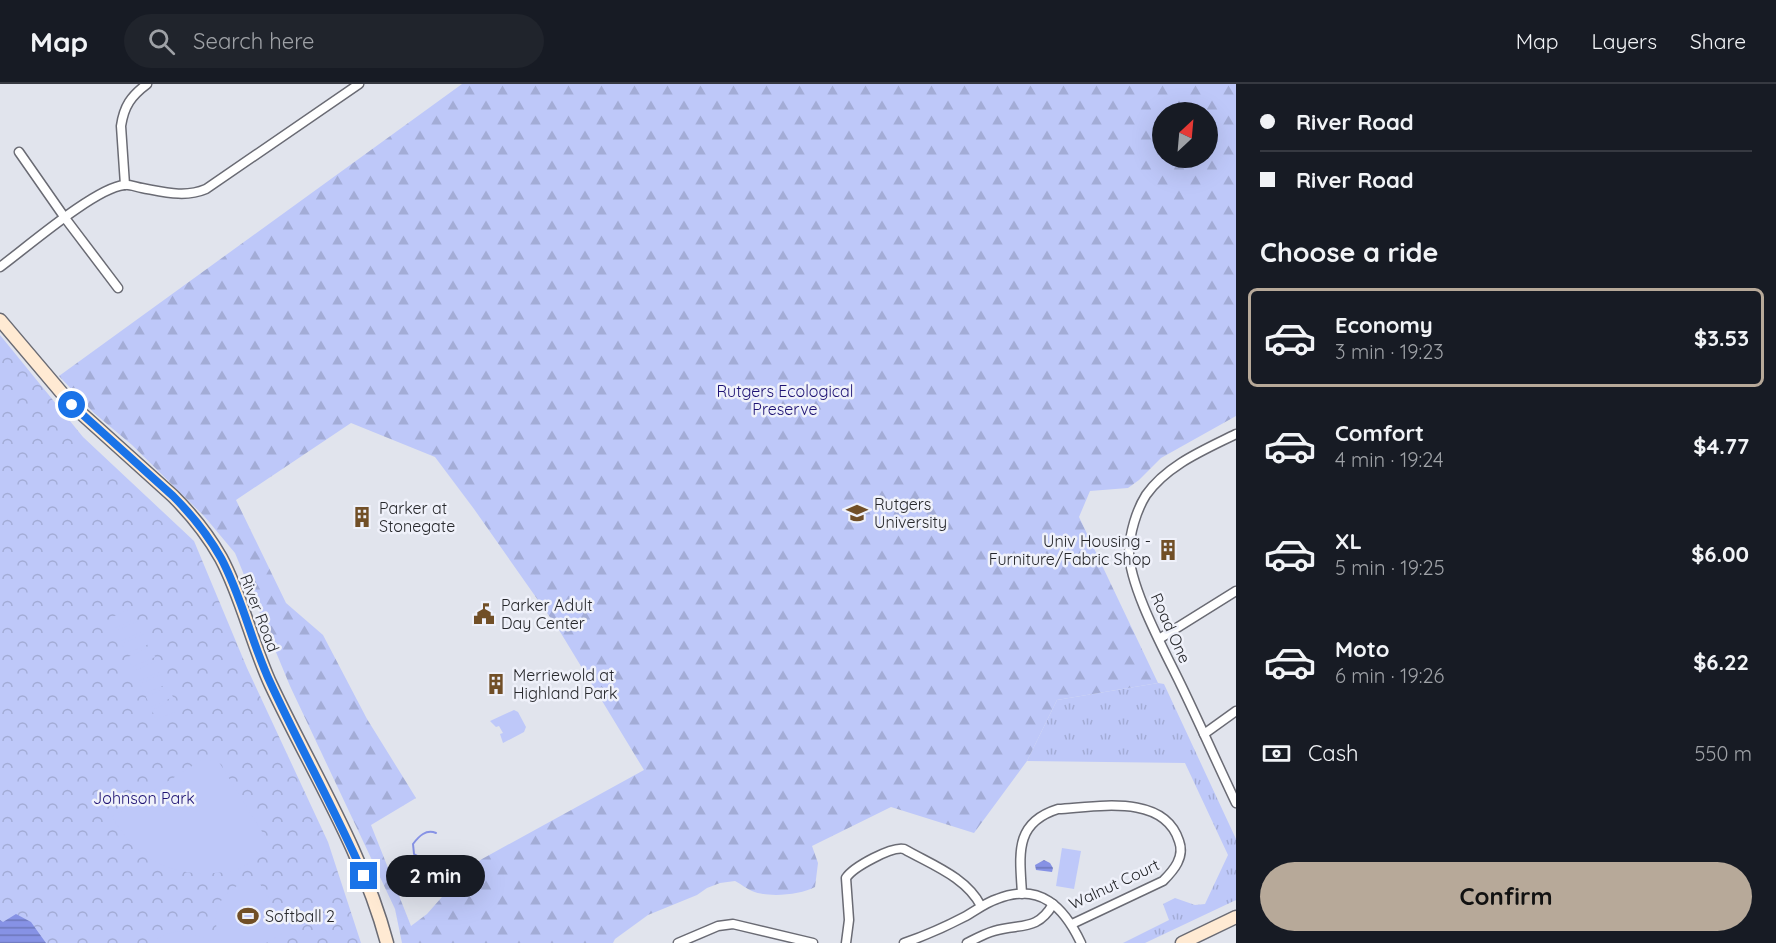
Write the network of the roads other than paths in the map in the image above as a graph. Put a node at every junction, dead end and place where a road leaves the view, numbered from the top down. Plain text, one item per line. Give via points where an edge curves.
1 (147, 84) edge
2 (359, 84) edge
3 (19, 152) dead end
4 (125, 185) junction
5 (65, 218) junction
6 (0, 267) edge
7 (118, 288) dead end
8 (0, 320) edge
9 (1236, 434) edge
10 (1236, 591) edge
11 (1159, 639) junction
12 (1236, 711) edge
13 (1204, 734) junction
14 (1236, 802) edge
15 (1022, 894) junction
16 (1053, 904) junction
17 (981, 906) junction
18 (1236, 917) edge
19 (1072, 924) junction
20 (914, 941) edge
21 (387, 943) edge
22 (678, 943) edge
23 (813, 943) edge
24 (846, 943) edge
25 (904, 943) edge
26 (967, 943) edge
27 (1081, 943) edge
28 (1182, 943) edge

1 - 4 street via 133,95 123,116
2 - 4 street via 206,189 182,194
3 - 5 street
4 - 5 street via 91,199
5 - 6 street
5 - 7 street
8 - 21 street, River Road via 72,405 188,510 212,543 271,684 345,833
9 - 11 street, Road One via 1178,465 1146,496 1137,515 1129,552 1132,571
10 - 11 street
11 - 13 street, Road One
12 - 13 street
13 - 14 street, Road One
15 - 16 street
15 - 17 street
15 - 19 street, Walnut Court via 1019,853 1023,837 1050,812 1132,806 1151,810 1166,819 1181,847 1174,870 1162,881
16 - 19 street, Walnut Court
16 - 26 street via 1038,922 995,930
17 - 20 street
17 - 24 street via 964,884 904,849 894,849 855,868 846,878
18 - 28 street
19 - 27 street
20 - 25 street
22 - 23 street via 717,926 734,924

